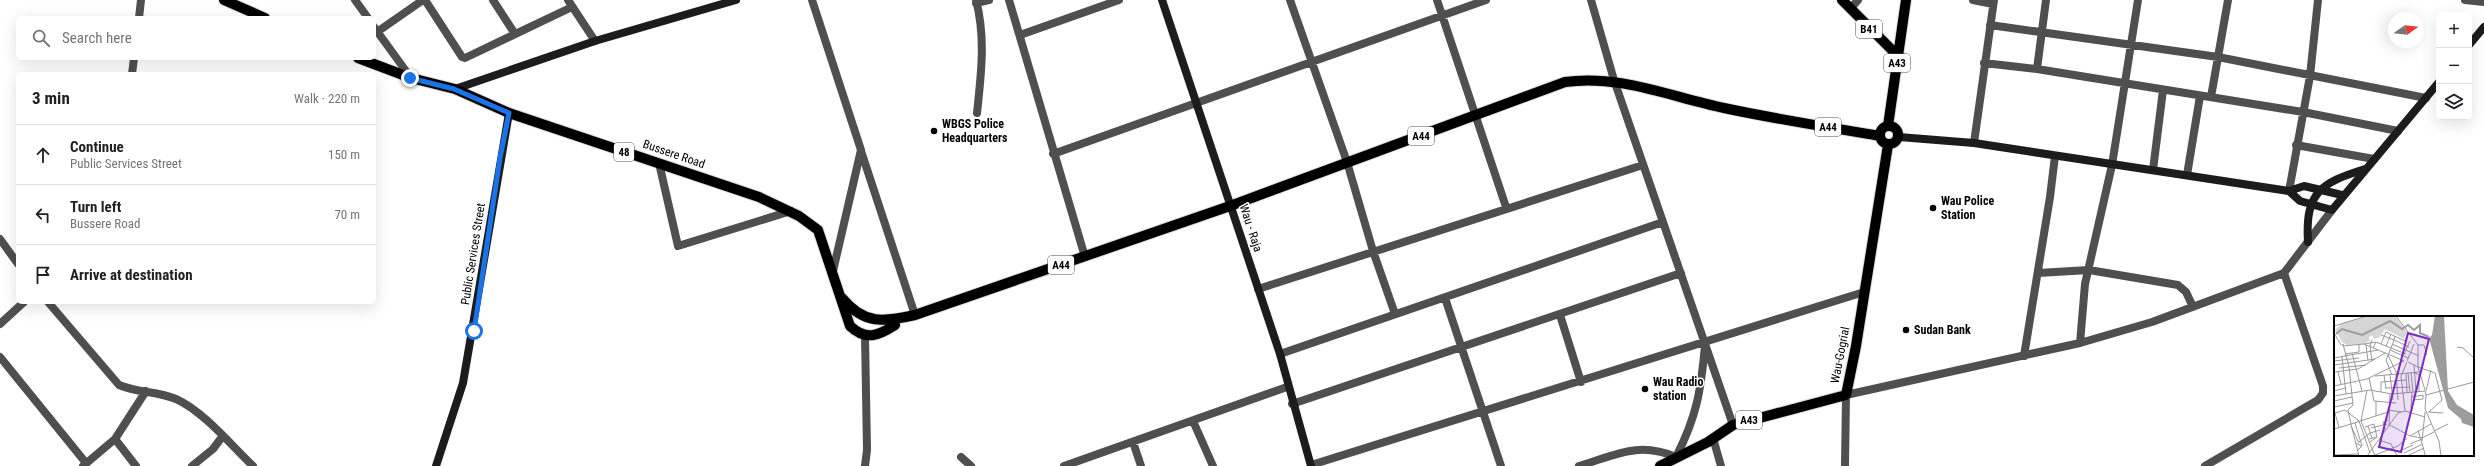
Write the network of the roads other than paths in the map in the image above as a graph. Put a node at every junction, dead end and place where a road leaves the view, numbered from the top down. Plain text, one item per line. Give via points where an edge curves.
1 (141, 0) edge
2 (224, 0) edge
3 (355, 0) edge
4 (424, 0) edge
5 (493, 0) edge
6 (736, 0) edge
7 (812, 0) edge
8 (989, 0) edge
9 (1009, 0) edge
10 (1118, 0) edge
11 (1162, 0) edge
12 (1290, 0) edge
13 (1437, 0) edge
14 (1486, 0) edge
15 (1591, 0) edge
16 (1842, 0) edge
17 (1858, 0) edge
18 (1906, 0) edge
19 (1973, 0) edge
20 (2046, 0) edge
21 (2138, 0) edge
22 (2228, 0) edge
23 (2318, 0) edge
24 (2465, 0) edge
25 (976, 1) edge
26 (1993, 2) edge
27 (2484, 2) edge
28 (570, 3) edge
29 (1850, 9) junction
30 (139, 16) edge
31 (260, 16) edge
32 (367, 16) edge
33 (1442, 16) junction
34 (1990, 26) junction
35 (2484, 27) edge
36 (376, 29) edge
37 (376, 31) edge
38 (2041, 33) junction
39 (515, 34) junction
40 (1020, 35) junction
41 (595, 41) junction
42 (2472, 41) edge
43 (2132, 46) junction
44 (1898, 56) junction
45 (2218, 57) junction
46 (134, 60) edge
47 (363, 60) edge
48 (1311, 62) junction
49 (1984, 63) junction
50 (2037, 68) junction
51 (132, 72) edge
52 (2310, 76) junction
53 (410, 78) junction
54 (1614, 80) junction
55 (2125, 83) junction
56 (2437, 84) edge
57 (454, 89) junction
58 (2163, 90) junction
59 (2200, 96) junction
60 (2211, 97) junction
61 (2426, 98) junction
62 (1196, 105) junction
63 (2303, 112) junction
64 (509, 113) junction
65 (977, 113) dead end
66 (1476, 116) junction
67 (1888, 126) junction
68 (2398, 131) junction
69 (1880, 136) junction
70 (1899, 137) junction
71 (1974, 143) junction
72 (1888, 145) junction
73 (2296, 145) junction
74 (861, 150) junction
75 (1053, 154) junction
76 (2055, 156) junction
77 (2374, 159) junction
78 (1347, 162) junction
79 (659, 163) junction
80 (1643, 165) junction
81 (2112, 165) junction
82 (2365, 169) junction
83 (2152, 170) junction
84 (2187, 175) junction
85 (2319, 189) junction
86 (2289, 191) junction
87 (2342, 196) junction
88 (2310, 205) junction
89 (1230, 206) junction
90 (1506, 207) junction
91 (2332, 210) junction
92 (791, 211) junction
93 (1664, 222) junction
94 (0, 239) edge
95 (2308, 242) junction
96 (1373, 251) junction
97 (1085, 257) junction
98 (16, 261) edge
99 (2089, 270) junction
100 (833, 271) junction
101 (1681, 273) junction
102 (2038, 273) junction
103 (2284, 273) junction
104 (1258, 289) junction
105 (1864, 292) junction
106 (842, 298) junction
107 (1444, 298) junction
108 (22, 304) edge
109 (50, 304) edge
110 (2193, 307) junction
111 (1395, 314) junction
112 (915, 315) junction
113 (1560, 315) junction
114 (891, 320) junction
115 (0, 324) edge
116 (865, 336) junction
117 (1705, 341) junction
118 (2080, 342) junction
119 (1461, 348) junction
120 (1280, 354) junction
121 (2024, 356) junction
122 (0, 357) edge
123 (1581, 382) junction
124 (1288, 387) junction
125 (146, 391) junction
126 (1846, 395) junction
127 (1292, 404) junction
128 (1483, 411) junction
129 (1193, 421) junction
130 (1733, 425) junction
131 (222, 437) junction
132 (1713, 438) junction
133 (115, 439) junction
134 (1133, 442) junction
135 (1676, 456) junction
136 (961, 457) dead end
137 (85, 465) edge
138 (136, 466) edge
139 (192, 466) edge
140 (253, 466) edge
141 (436, 466) edge
142 (865, 466) edge
143 (971, 466) edge
144 (1064, 466) edge
145 (1141, 466) edge
146 (1213, 466) edge
147 (1311, 466) edge
148 (1501, 466) edge
149 (1579, 466) edge
150 (1660, 466) edge
151 (1721, 466) edge
152 (1845, 466) edge
153 (2205, 466) edge

1 - 30 street
2 - 31 main road
3 - 32 street
4 - 36 street
4 - 39 street via 465,58
5 - 39 street
6 - 41 street
7 - 74 street
8 - 25 street
9 - 40 street
10 - 40 street
11 - 62 street, Wau - Raja
12 - 48 street
13 - 33 street
14 - 33 street
15 - 54 street
16 - 29 main road, B41
17 - 29 street
18 - 44 main road, A43
19 - 26 street
20 - 38 street
21 - 43 street
22 - 45 street
23 - 52 street
24 - 27 street
25 - 65 street via 982,48
26 - 34 street
28 - 39 street
28 - 41 street
29 - 44 main road, B41
33 - 48 street
33 - 66 street
34 - 38 street
34 - 49 street
35 - 42 street
37 - 53 street
38 - 43 street
38 - 50 street
40 - 75 street
41 - 57 street
43 - 45 street
43 - 55 street
44 - 67 main road, A43
45 - 52 street
45 - 60 street
46 - 51 street
47 - 53 main road, Bussere Road / 48
48 - 62 street
48 - 78 street
49 - 50 street
49 - 71 street
50 - 55 street
52 - 61 street
52 - 63 street
53 - 57 main road, Bussere Road / 48
54 - 66 main road, A44 via 1583,79 1565,82
54 - 69 main road, A44 via 1724,108
54 - 80 street
55 - 58 street
55 - 81 street
56 - 61 street
57 - 64 main road, Bussere Road / 48
58 - 59 street
58 - 83 street
59 - 60 street
59 - 84 street
60 - 63 street
61 - 68 street
62 - 75 street
62 - 89 street, Wau - Raja
63 - 68 street
63 - 73 street
64 - 79 main road, Bussere Road / 48
64 - 141 street, Public Services Street via 463,383
66 - 78 main road, A44
66 - 90 street
67 - 69 main road via 1882,129
67 - 70 main road via 1895,128
68 - 77 street
69 - 72 main road via 1883,143
70 - 71 street
70 - 72 main road via 1894,144
71 - 76 street
72 - 105 main road, Wau-Gogrial
73 - 77 street
73 - 86 street
74 - 100 street
74 - 112 street
75 - 97 street
76 - 81 street
76 - 102 street
77 - 82 street
78 - 89 main road, A44
78 - 96 street
79 - 92 main road, Bussere Road / 48 via 759,196
79 - 92 street via 678,246
80 - 90 street
80 - 93 street
81 - 83 street
81 - 99 street
82 - 85 street via 2341,176
82 - 87 street
83 - 84 street
84 - 86 street
85 - 86 street via 2304,186
85 - 87 street
85 - 88 street
86 - 88 street via 2300,202
87 - 91 street
88 - 91 street
88 - 95 street via 2306,220
89 - 97 main road, A44
89 - 104 street, Wau - Raja
90 - 96 street
91 - 95 street
92 - 100 main road, Bussere Road / 48 via 818,230
93 - 101 street
93 - 107 street
94 - 98 street
95 - 103 street
96 - 104 street
96 - 111 street
97 - 112 main road, A44
99 - 102 street
99 - 110 street via 2178,285 2186,292
99 - 118 street via 2084,284
100 - 106 main road, Bussere Road / 48
101 - 113 street
101 - 117 street
102 - 121 street
103 - 110 street
103 - 153 street via 2323,386 2323,393 2318,400
104 - 120 street, Wau - Raja
105 - 117 street
105 - 126 main road, Wau-Gogrial
106 - 114 main road, A44 via 858,314 875,320
106 - 116 main road, Bussere Road via 850,326
107 - 111 street
107 - 119 street
108 - 115 street
109 - 125 street via 119,384 132,390
110 - 118 street via 2152,322
111 - 120 street
112 - 114 main road, A44
113 - 119 street
113 - 123 street
114 - 116 main road via 895,325 887,330 880,334
116 - 142 street
117 - 123 street
117 - 130 street
117 - 135 street via 1702,389
118 - 121 street
119 - 127 street
119 - 128 street
120 - 124 street, Wau - Raja
121 - 126 street
122 - 137 street
123 - 128 street
124 - 127 street, Wau - Raja
124 - 129 street
125 - 131 street via 160,394 191,408
125 - 133 street
126 - 130 main road, Wau-Gogrial / A43
126 - 152 street
127 - 147 street, Wau - Raja
128 - 147 street
128 - 148 street
129 - 134 street
129 - 146 street
130 - 132 main road, Wau-Gogrial / A43
131 - 139 street via 213,449
131 - 140 street
132 - 135 main road, Wau-Gogrial / A43
132 - 151 street
133 - 137 street
133 - 138 street
134 - 144 street
134 - 145 street
135 - 149 street via 1658,449 1645,448
135 - 150 main road, Wau-Gogrial / A43
136 - 143 street

